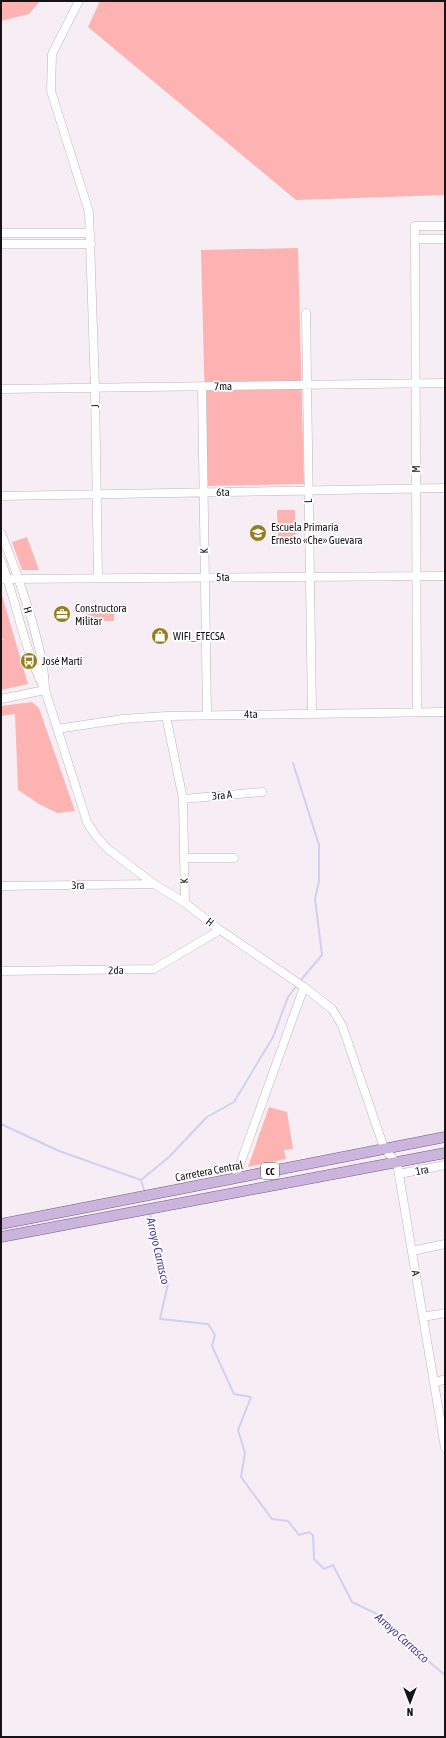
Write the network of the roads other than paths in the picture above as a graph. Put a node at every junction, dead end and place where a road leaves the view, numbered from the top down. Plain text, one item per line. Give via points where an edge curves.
1 (79, 1) edge
2 (445, 226) edge
3 (1, 233) edge
4 (90, 233) junction
5 (415, 239) junction
6 (445, 239) edge
7 (1, 244) edge
8 (91, 244) junction
9 (306, 313) dead end
10 (416, 383) junction
11 (445, 383) edge
12 (307, 385) junction
13 (202, 387) junction
14 (95, 388) junction
15 (1, 389) edge
16 (445, 488) edge
17 (416, 489) junction
18 (308, 491) junction
19 (204, 492) junction
20 (96, 494) junction
21 (1, 496) edge
22 (1, 533) edge
23 (1, 561) edge
24 (417, 576) junction
25 (445, 576) edge
26 (205, 577) junction
27 (310, 577) junction
28 (4, 578) edge
29 (19, 578) junction
30 (98, 578) junction
31 (45, 690) junction
32 (1, 699) edge
33 (418, 712) junction
34 (445, 712) edge
35 (312, 714) junction
36 (207, 715) junction
37 (166, 716) junction
38 (57, 729) junction
39 (262, 792) dead end
40 (183, 799) junction
41 (184, 858) junction
42 (234, 858) dead end
43 (154, 884) junction
44 (1, 886) edge
45 (185, 903) junction
46 (220, 930) junction
47 (1, 971) edge
48 (304, 987) junction
49 (445, 1137) edge
50 (384, 1148) junction
51 (445, 1153) edge
52 (397, 1163) junction
53 (445, 1165) edge
54 (399, 1174) junction
55 (235, 1178) junction
56 (1, 1224) edge
57 (1, 1237) edge
58 (445, 1244) edge
59 (412, 1251) junction
60 (445, 1312) edge
61 (423, 1317) junction
62 (445, 1379) edge
63 (434, 1383) junction
64 (445, 1448) edge

1 - 4 street, J via 52,54 51,91 89,212
2 - 5 street, M via 415,226
3 - 4 street
4 - 8 street, J
5 - 6 street
5 - 10 street, M
7 - 8 street
8 - 14 street, J
9 - 12 street, L
10 - 11 street, 7ma
10 - 12 street, 7ma
10 - 17 street, M
12 - 13 street, 7ma
12 - 18 street, L
13 - 14 street, 7ma
13 - 19 street, K
14 - 15 street, 7ma
14 - 20 street, J
16 - 17 street, 6ta
17 - 18 street, 6ta
17 - 24 street, M
18 - 19 street, 6ta
18 - 27 street, L
19 - 20 street, 6ta
19 - 26 street, K
20 - 21 street, 6ta
20 - 30 street, J
22 - 29 street, H
23 - 28 street, H
24 - 25 street, 5ta
24 - 27 street, 5ta
24 - 33 street, M
26 - 27 street, 5ta
26 - 30 street, 5ta
26 - 36 street, K
27 - 35 street, L
28 - 29 street, 5ta
28 - 31 street, H via 35,671
29 - 30 street, 5ta
29 - 31 street, H via 44,668
31 - 32 street
31 - 38 street, H
33 - 34 street, 4ta
33 - 35 street, 4ta
35 - 36 street, 4ta
36 - 37 street, 4ta
37 - 38 street, 4ta via 123,719
37 - 40 street, K
38 - 43 street, H via 86,822 108,849
39 - 40 street, 3ra A
40 - 41 street, K
41 - 42 street
41 - 45 street, K
43 - 44 street, 3ra
43 - 45 street, H
45 - 46 street, H
46 - 47 street, 2da via 154,969
46 - 48 street, H
48 - 50 street, H via 332,1009 342,1025
48 - 55 street
49 - 50 main road, Carretera Central / CC
50 - 52 street
50 - 55 main road, Carretera Central / CC
51 - 52 main road, CC
52 - 54 street, A
52 - 57 main road, CC
53 - 54 street, 1ra
54 - 59 street, A
55 - 56 main road, Carretera Central / CC
58 - 59 street
59 - 61 street, A
60 - 61 street
61 - 63 street, A
62 - 63 street
63 - 64 street, A

